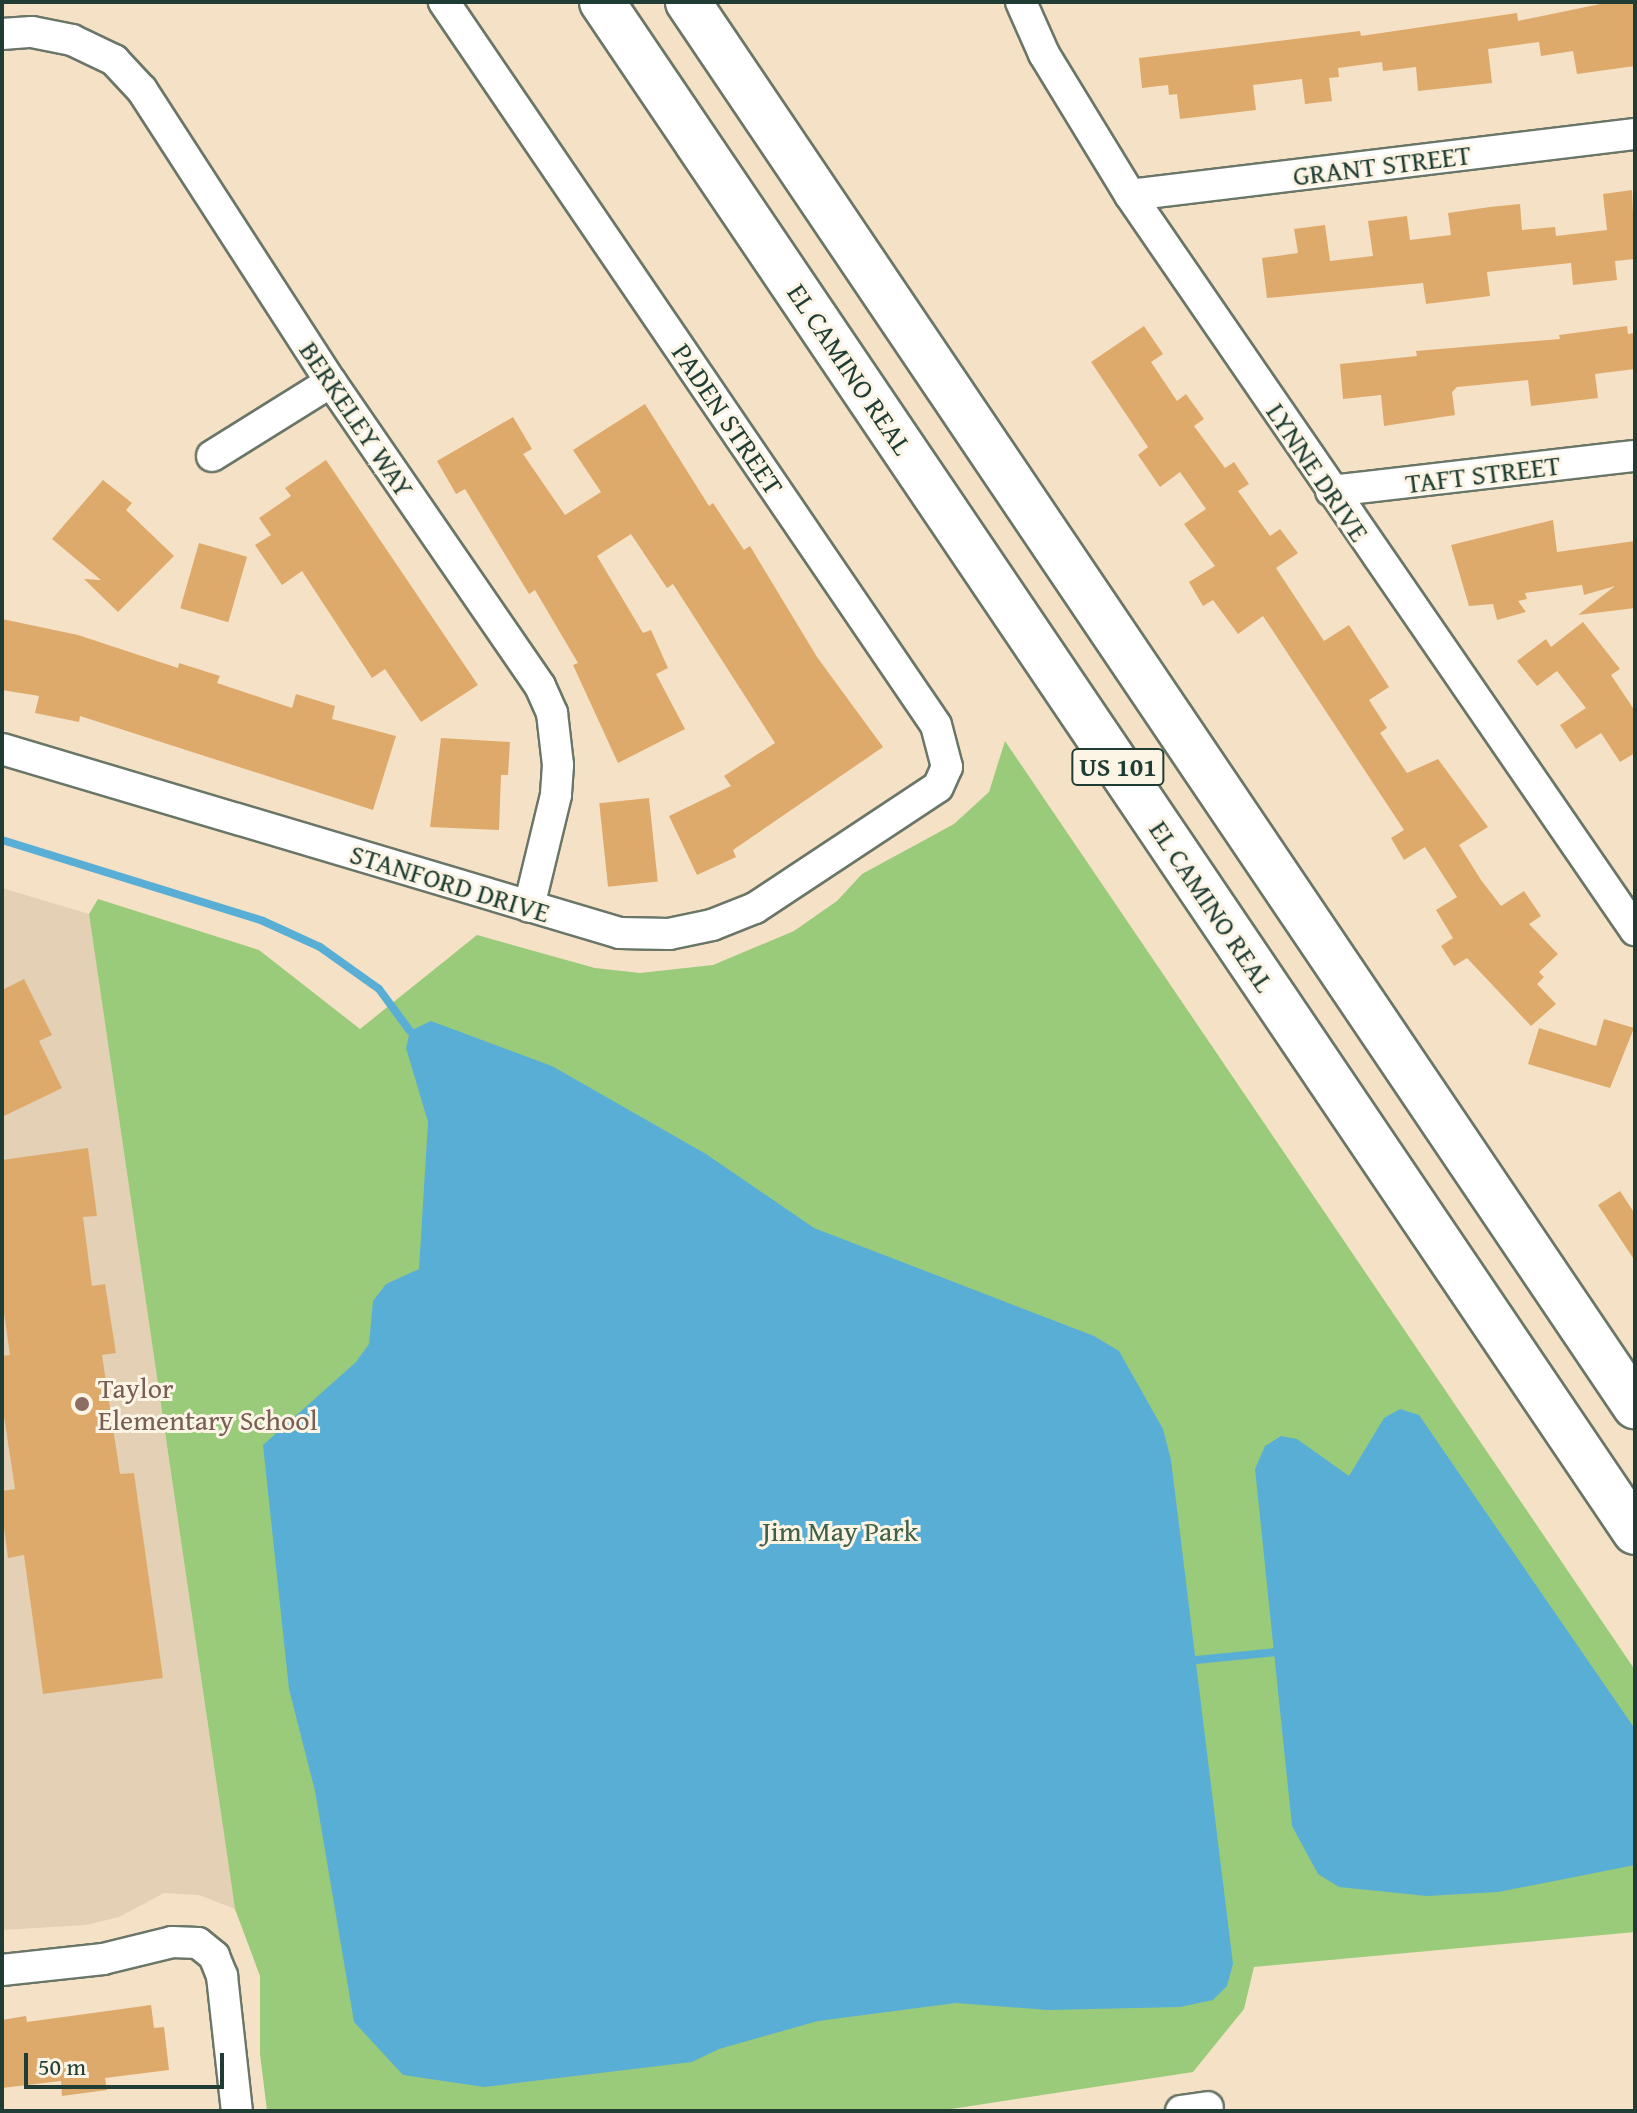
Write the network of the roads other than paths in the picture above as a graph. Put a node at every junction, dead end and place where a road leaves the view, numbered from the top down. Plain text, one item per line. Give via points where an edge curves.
1 (444, 2) edge
2 (602, 2) edge
3 (688, 2) edge
4 (1021, 2) edge
5 (2, 34) edge
6 (1635, 134) edge
7 (1130, 195) junction
8 (331, 382) junction
9 (212, 456) dead end
10 (1635, 456) edge
11 (1331, 491) junction
12 (2, 749) edge
13 (882, 827) joint
14 (529, 907) junction
15 (1635, 930) edge
16 (1635, 1406) edge
17 (1635, 1532) edge
18 (2, 1970) edge
19 (237, 2111) edge

1 - 13 street, PADEN STREET via 936,725 947,767 938,787
2 - 17 highway, EL CAMINO REAL / US 101
3 - 16 highway, US 101
4 - 7 street, LYNNE DRIVE via 1044,54
5 - 8 street, BERKELEY WAY via 32,32 72,40 114,60 133,80
6 - 7 street, GRANT STREET
7 - 11 street, LYNNE DRIVE
8 - 9 street
8 - 14 street, BERKELEY WAY via 540,686 552,713 556,795
10 - 11 street, TAFT STREET
11 - 15 street, LYNNE DRIVE
12 - 14 street, STANFORD DRIVE
13 - 14 street, STANFORD DRIVE via 755,908 712,925 669,934 620,933
18 - 19 street via 103,1959 172,1942 198,1943 214,1956 222,1976

